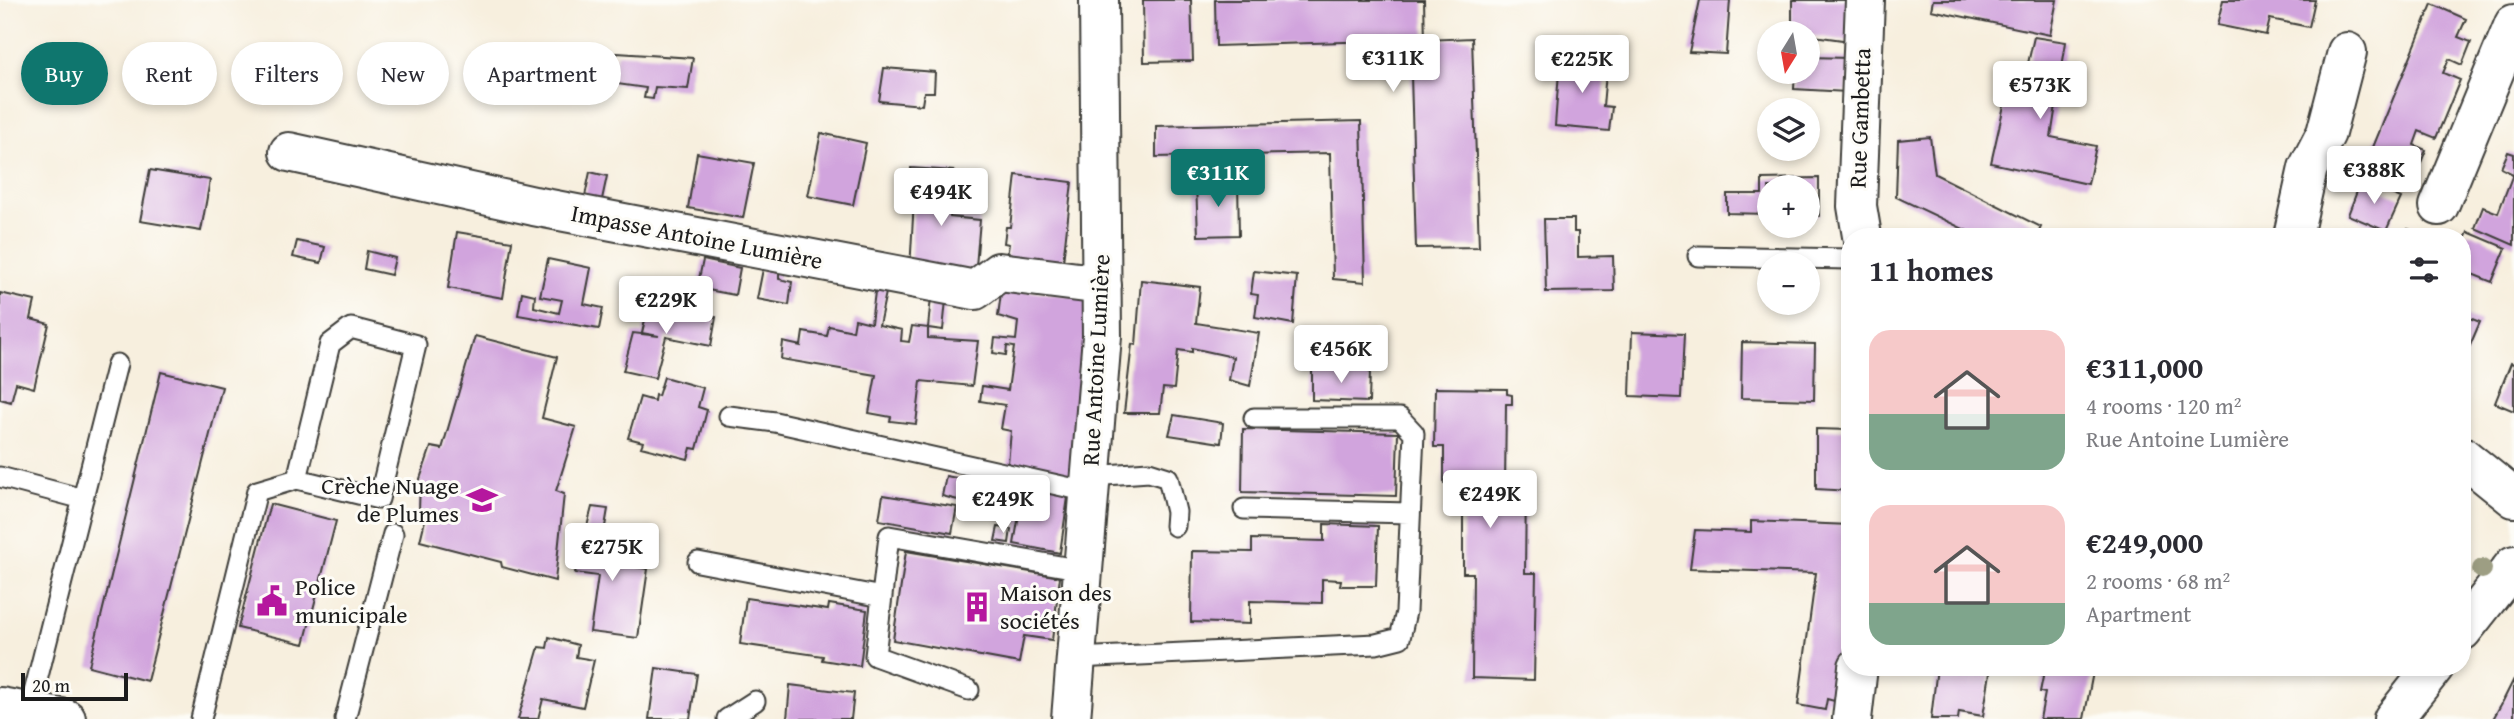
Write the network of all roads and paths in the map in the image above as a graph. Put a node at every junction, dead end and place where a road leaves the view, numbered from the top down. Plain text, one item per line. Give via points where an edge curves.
1 (1099, 0) edge
2 (1865, 0) edge
3 (2514, 24) edge
4 (2347, 52) dead end
5 (289, 152) dead end
6 (2439, 206) dead end
7 (1861, 228) edge
8 (2295, 228) edge
9 (1698, 256) dead end
10 (1841, 258) edge
11 (1101, 285) junction
12 (117, 364) dead end
13 (729, 416) dead end
14 (1254, 418) dead end
15 (2471, 463) edge
16 (0, 477) edge
17 (298, 479) junction
18 (1090, 484) junction
19 (2514, 498) edge
20 (83, 499) junction
21 (1244, 509) dead end
22 (1410, 513) junction
23 (1175, 526) dead end
24 (393, 534) dead end
25 (698, 562) dead end
26 (2514, 565) edge
27 (1083, 570) junction
28 (882, 597) junction
29 (2471, 620) edge
30 (1076, 658) junction
31 (1857, 676) edge
32 (2427, 676) edge
33 (969, 690) dead end
34 (755, 701) dead end
35 (14, 710) edge
36 (66, 719) edge
37 (201, 719) edge
38 (345, 719) edge
39 (727, 719) edge
40 (1071, 719) edge
41 (1852, 719) edge
42 (2393, 719) edge

1 - 11 street, Rue Antoine Lumière
2 - 7 street, Rue Gambetta via 1857,206
3 - 6 street
4 - 8 street via 2326,133 2308,168
5 - 11 street, Impasse Antoine Lumière via 534,206 975,290 999,272
9 - 10 lane
11 - 18 street, Rue Antoine Lumière via 1102,336
12 - 20 lane
13 - 18 lane
14 - 22 lane via 1400,418 1414,433
15 - 19 street
16 - 20 lane
17 - 17 lane via 379,499 416,345 351,328 330,344
17 - 37 lane via 257,491
18 - 23 lane via 1149,472 1168,478
18 - 27 street, Rue Antoine Lumière
20 - 35 lane
21 - 22 lane
22 - 30 lane via 1406,612 1400,638 1376,644
24 - 38 lane
25 - 28 lane
26 - 29 street
27 - 28 lane via 890,536
27 - 30 street, Rue Antoine Lumière
28 - 33 lane via 876,656
30 - 40 street, Rue Antoine Lumière
31 - 41 street
32 - 42 street
34 - 39 lane
35 - 36 street

